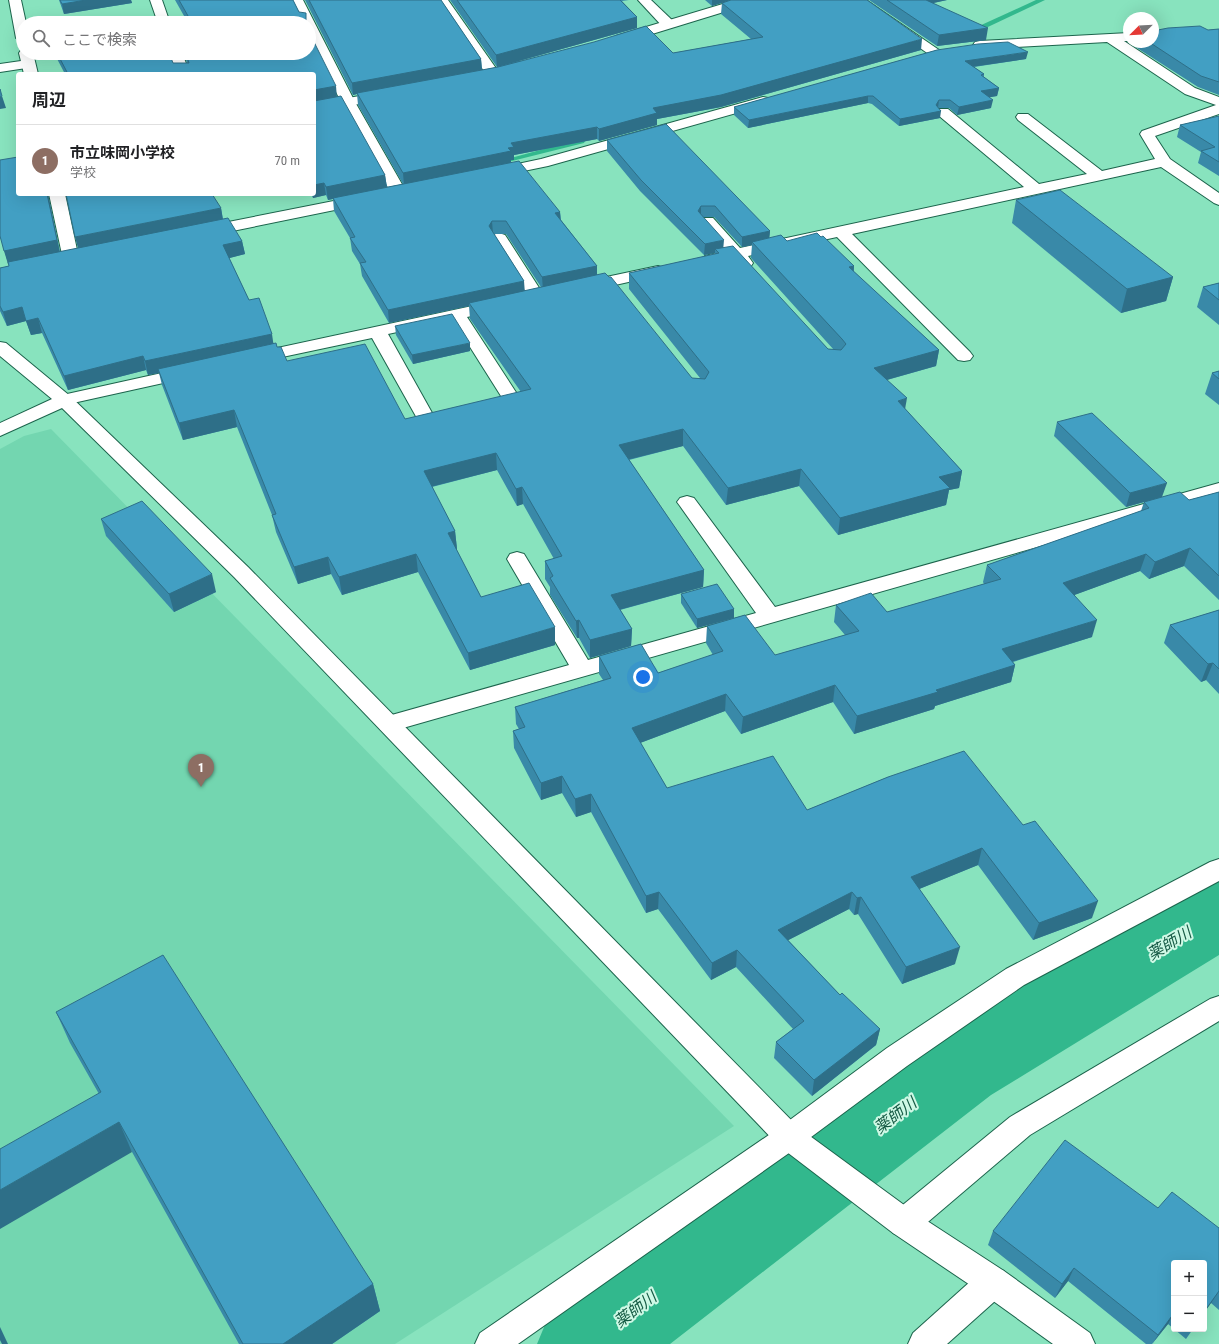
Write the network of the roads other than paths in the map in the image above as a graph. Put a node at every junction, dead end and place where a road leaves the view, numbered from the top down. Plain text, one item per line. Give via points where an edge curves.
1 (15, 0) edge
2 (156, 0) edge
3 (297, 0) edge
4 (442, 0) edge
5 (644, 0) edge
6 (749, 0) edge
7 (858, 0) edge
8 (18, 16) edge
9 (162, 16) edge
10 (305, 16) edge
11 (668, 24) junction
12 (1123, 37) edge
13 (316, 38) edge
14 (1110, 38) junction
15 (610, 42) edge
16 (970, 47) edge
17 (949, 50) edge
18 (935, 52) junction
19 (919, 56) edge
20 (178, 60) edge
21 (28, 64) edge
22 (0, 68) edge
23 (508, 70) edge
24 (182, 72) edge
25 (493, 74) junction
26 (478, 77) edge
27 (402, 92) edge
28 (774, 98) edge
29 (348, 102) junction
30 (1219, 102) edge
31 (316, 108) edge
32 (1219, 109) edge
33 (943, 112) dead end
34 (1023, 117) dead end
35 (1164, 162) junction
36 (483, 176) edge
37 (1099, 176) junction
38 (1035, 189) junction
39 (57, 196) edge
40 (1219, 200) edge
41 (707, 221) edge
42 (840, 231) junction
43 (188, 235) edge
44 (499, 238) edge
45 (736, 254) junction
46 (70, 259) edge
47 (698, 262) edge
48 (674, 267) edge
49 (757, 276) edge
50 (539, 296) junction
51 (457, 314) junction
52 (377, 331) junction
53 (0, 347) edge
54 (964, 356) dead end
55 (239, 361) edge
56 (201, 370) edge
57 (64, 400) junction
58 (512, 400) edge
59 (427, 420) edge
60 (0, 430) edge
61 (1219, 489) edge
62 (687, 502) dead end
63 (517, 559) dead end
64 (770, 616) junction
65 (582, 669) junction
66 (389, 724) junction
67 (1219, 869) edge
68 (1219, 1007) edge
69 (789, 1136) junction
70 (904, 1223) junction
71 (994, 1282) junction
72 (491, 1344) edge
73 (924, 1344) edge
74 (1079, 1344) edge

1 - 8 street
2 - 9 street
3 - 10 street
4 - 25 street
5 - 11 street
6 - 11 street
7 - 18 street
11 - 15 street
12 - 14 street
13 - 29 street
14 - 16 street
14 - 30 street via 1190,91
17 - 18 street
18 - 19 street
20 - 24 street
21 - 22 street
23 - 25 street
25 - 26 street
27 - 29 street
28 - 36 street via 544,164
29 - 31 street
29 - 43 street via 407,191
32 - 35 street via 1147,134
33 - 38 street
34 - 37 street
35 - 37 street
35 - 40 street
37 - 38 street
38 - 42 street
39 - 46 street
41 - 45 street
42 - 45 street
42 - 54 street
44 - 50 street
45 - 47 street
45 - 49 street
48 - 50 street via 617,287
50 - 51 street
51 - 52 street
51 - 58 street
52 - 55 street
52 - 59 street
53 - 57 street
56 - 57 street
57 - 60 street
57 - 66 street via 242,572
61 - 64 street
62 - 64 street
63 - 65 street
64 - 65 street
65 - 66 street
66 - 69 street
67 - 69 street via 1015,977 897,1057
68 - 70 street via 1020,1126
69 - 70 street
69 - 72 street
70 - 71 street
71 - 73 street
71 - 74 street

